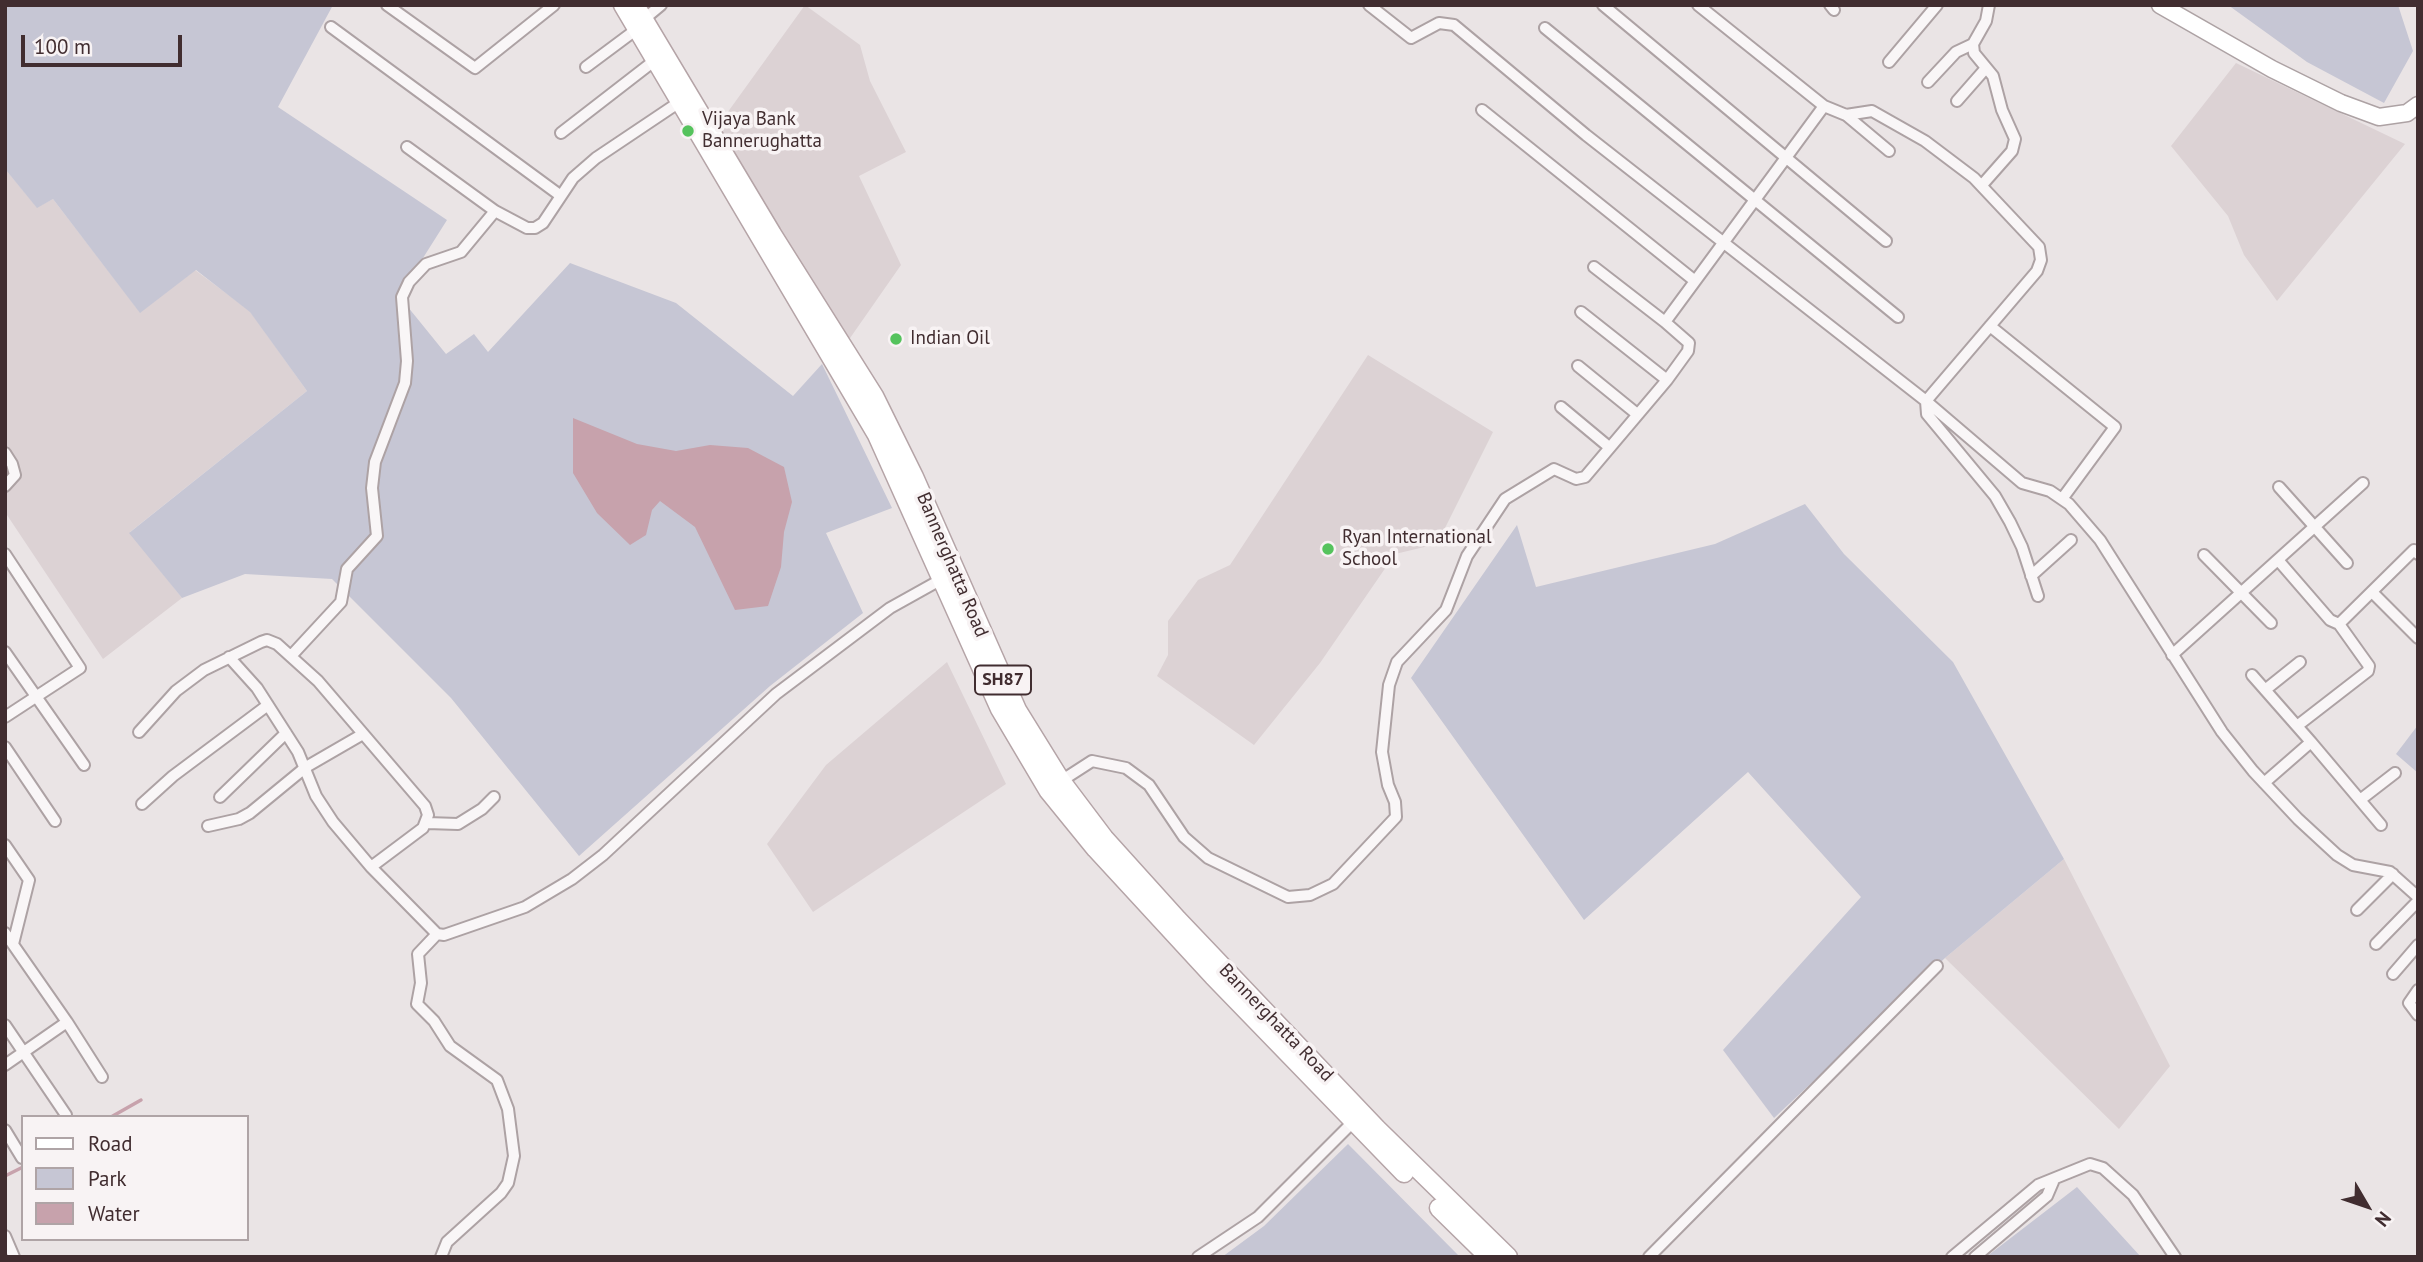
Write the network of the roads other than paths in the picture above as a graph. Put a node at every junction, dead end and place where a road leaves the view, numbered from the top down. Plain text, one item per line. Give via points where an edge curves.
1 (387, 5) edge
2 (554, 5) edge
3 (623, 5) edge
4 (661, 5) edge
5 (1370, 5) edge
6 (1603, 5) edge
7 (1698, 5) edge
8 (1937, 5) edge
9 (1989, 5) edge
10 (2160, 5) edge
11 (639, 18) edge
12 (331, 27) dead end
13 (1545, 28) dead end
14 (1973, 44) junction
15 (654, 61) junction
16 (1889, 62) dead end
17 (586, 67) dead end
18 (1986, 68) junction
19 (1927, 82) dead end
20 (1958, 102) dead end
21 (678, 103) junction
22 (2418, 105) edge
23 (1824, 106) junction
24 (1482, 110) dead end
25 (1846, 115) junction
26 (561, 133) dead end
27 (407, 147) dead end
28 (1889, 151) dead end
29 (1787, 158) junction
30 (1982, 185) junction
31 (561, 196) junction
32 (1757, 200) junction
33 (495, 211) junction
34 (1886, 241) dead end
35 (1723, 242) junction
36 (1594, 267) dead end
37 (785, 269) junction
38 (1695, 281) junction
39 (1581, 312) dead end
40 (1898, 317) dead end
41 (1665, 322) junction
42 (1990, 326) junction
43 (1578, 366) dead end
44 (1667, 380) junction
45 (1926, 401) junction
46 (1561, 407) dead end
47 (1637, 414) junction
48 (1609, 447) junction
49 (5, 453) edge
50 (2363, 483) dead end
51 (5, 486) edge
52 (2279, 487) dead end
53 (2062, 499) junction
54 (2314, 528) junction
55 (2071, 540) dead end
56 (5, 554) edge
57 (2418, 554) edge
58 (2204, 555) dead end
59 (2278, 559) junction
60 (2347, 564) dead end
61 (2031, 576) junction
62 (942, 579) junction
63 (2372, 592) junction
64 (2241, 593) junction
65 (2038, 596) dead end
66 (2271, 623) dead end
67 (2340, 624) junction
68 (2418, 638) edge
69 (5, 652) edge
70 (2172, 655) junction
71 (291, 656) junction
72 (229, 657) junction
73 (2301, 662) dead end
74 (2252, 675) dead end
75 (2265, 690) junction
76 (34, 697) junction
77 (268, 705) junction
78 (5, 718) edge
79 (2297, 726) junction
80 (139, 732) dead end
81 (286, 733) junction
82 (363, 734) junction
83 (2311, 742) junction
84 (5, 747) edge
85 (84, 765) dead end
86 (306, 768) junction
87 (2395, 773) dead end
88 (1060, 781) junction
89 (2264, 783) junction
90 (220, 797) dead end
91 (495, 797) dead end
92 (2360, 800) junction
93 (142, 804) dead end
94 (55, 821) dead end
95 (427, 823) junction
96 (2381, 825) dead end
97 (208, 826) dead end
98 (5, 845) edge
99 (371, 867) junction
100 (2393, 874) junction
101 (2418, 899) edge
102 (2357, 910) dead end
103 (5, 933) edge
104 (437, 934) junction
105 (13, 944) junction
106 (2376, 944) dead end
107 (2418, 945) edge
108 (1937, 966) dead end
109 (2393, 974) dead end
110 (2418, 990) edge
111 (2418, 1015) edge
112 (68, 1022) junction
113 (5, 1025) edge
114 (24, 1052) junction
115 (5, 1065) edge
116 (102, 1077) dead end
117 (66, 1115) edge
118 (1357, 1118) junction
119 (5, 1130) edge
120 (21, 1155) edge
121 (2053, 1182) junction
122 (5, 1236) edge
123 (14, 1257) edge
124 (441, 1257) edge
125 (1198, 1257) edge
126 (1489, 1257) edge
127 (1508, 1257) edge
128 (1649, 1257) edge
129 (1952, 1257) edge
130 (1975, 1257) edge
131 (2175, 1257) edge

1 - 2 street via 475,68
3 - 11 main road, Bannerghatta Road / SH87
4 - 11 street
5 - 35 street via 1411,38 1439,23 1454,25
6 - 29 street
7 - 23 street
8 - 16 street
9 - 14 street
10 - 22 main road via 2341,103 2379,117 2407,113
11 - 15 main road, Bannerghatta Road / SH87
11 - 17 street
11 - 37 main road, Bannerghatta Road / SH87
12 - 31 street
13 - 32 street
14 - 18 street
14 - 19 street via 1956,52
15 - 21 main road, Bannerghatta Road / SH87
15 - 26 street
18 - 20 street
18 - 30 street via 1997,84 2015,139 2012,151
21 - 31 street via 612,145 573,178
21 - 37 main road, Bannerghatta Road / SH87
23 - 25 street
23 - 29 street
24 - 38 street
25 - 28 street
25 - 30 street via 1881,114
27 - 33 street
29 - 32 street
29 - 34 street
30 - 42 street via 2031,236 2041,260 2037,271
31 - 33 street via 535,228
32 - 35 street
32 - 40 street
33 - 71 street via 461,251 426,264 402,297 405,383 375,461 372,488 377,536 346,569 341,602
35 - 38 street
35 - 45 street
36 - 41 street
37 - 62 main road, Bannerghatta Road / SH87 via 877,435
37 - 88 main road, Bannerghatta Road / SH87 via 874,396 1017,710
38 - 41 street
39 - 44 street
41 - 44 street via 1689,343
42 - 45 street
42 - 53 street via 2115,427
43 - 47 street
44 - 47 street
45 - 53 street via 2022,483
45 - 61 street via 1927,414 2000,504
46 - 48 street
47 - 48 street
48 - 88 street via 1581,479 1554,469 1506,499 1467,556 1446,610 1397,662 1389,685 1382,752 1396,817 1345,873 1322,891 1299,897 1276,894 1202,854 1184,837 1149,785 1125,768 1092,761
49 - 51 street via 15,475
50 - 54 street
52 - 54 street
53 - 70 street via 2100,540
54 - 59 street
54 - 60 street
55 - 61 street
56 - 76 street via 80,667
57 - 63 street via 2414,550
58 - 64 street
59 - 64 street
59 - 67 street via 2330,620
61 - 65 street
62 - 104 street via 890,608 776,694 572,879 525,907 449,934
62 - 118 main road, Bannerghatta Road / SH87 via 1000,709 1048,790 1096,849
63 - 67 street
63 - 68 street
64 - 66 street
64 - 70 street
67 - 79 street via 2368,671
69 - 76 street
70 - 89 street via 2222,732
71 - 72 street via 267,640
71 - 82 street
72 - 77 street
72 - 80 street via 176,691
73 - 75 street
74 - 75 street
75 - 79 street
76 - 78 street
76 - 85 street
77 - 81 street
77 - 93 street
79 - 83 street
81 - 86 street
81 - 90 street
82 - 86 street
82 - 95 street via 425,806
83 - 89 street
83 - 92 street
84 - 94 street
86 - 97 street via 239,820
86 - 99 street via 324,811
87 - 92 street
88 - 118 main road, Bannerghatta Road / SH87 via 1104,838
89 - 100 street via 2337,855 2353,865
91 - 95 street via 458,824
92 - 96 street
95 - 99 street
98 - 105 street via 29,880
99 - 104 street
100 - 101 street
100 - 102 street
101 - 106 street
103 - 105 street
104 - 124 street via 418,954 421,983 417,1004 450,1046 497,1080 508,1109 514,1156 508,1183 447,1242
105 - 112 street
107 - 109 street
108 - 128 street
110 - 111 street via 2409,1003
112 - 114 street
112 - 116 street
113 - 114 street
114 - 115 street
114 - 117 street
118 - 125 street via 1258,1217
118 - 126 main road, Bannerghatta Road / SH87
118 - 127 main road, Bannerghatta Road / SH87
119 - 120 street
121 - 129 street via 2038,1185
121 - 130 street via 2047,1196
121 - 131 street via 2090,1164 2103,1168 2133,1195
122 - 123 street

